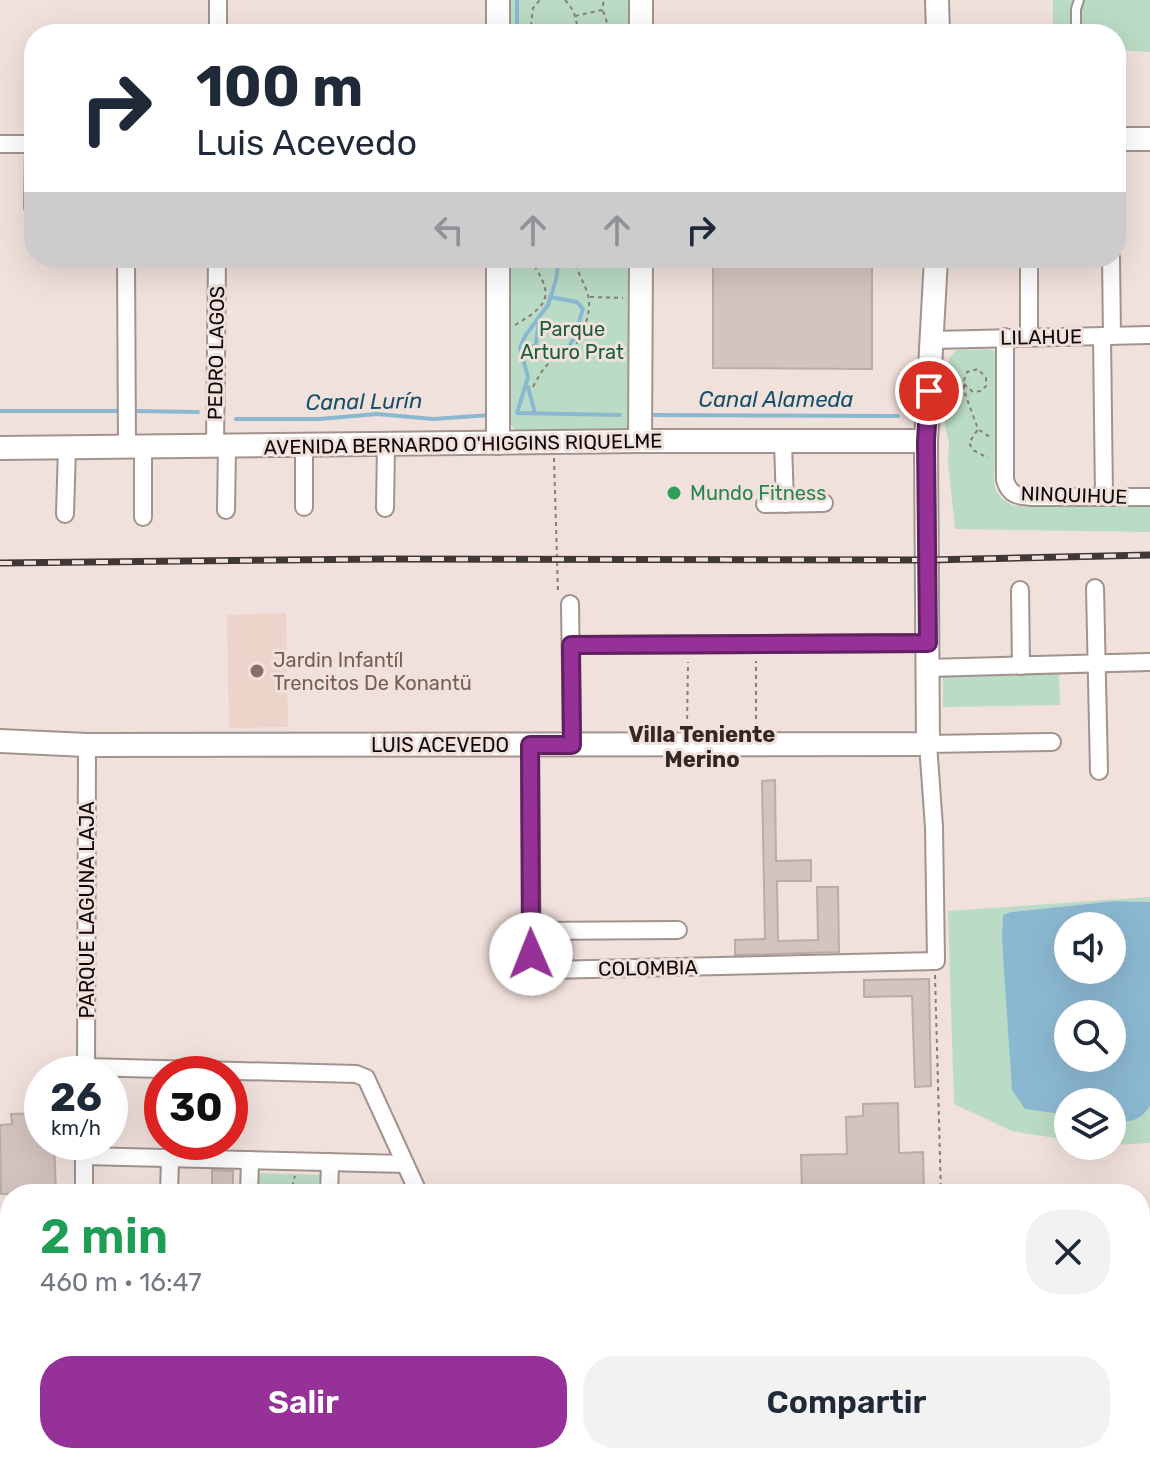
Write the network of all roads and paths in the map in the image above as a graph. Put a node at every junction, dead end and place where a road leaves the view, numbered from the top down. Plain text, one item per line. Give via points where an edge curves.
1 (218, 0) edge
2 (498, 0) edge
3 (540, 0) edge
4 (565, 0) edge
5 (604, 0) edge
6 (641, 0) edge
7 (937, 0) edge
8 (1079, 0) edge
9 (602, 10) junction
10 (575, 16) junction
11 (218, 24) edge
12 (498, 24) edge
13 (531, 24) edge
14 (576, 24) edge
15 (608, 24) edge
16 (634, 24) edge
17 (938, 24) edge
18 (1076, 24) edge
19 (1126, 139) edge
20 (1150, 139) edge
21 (0, 144) edge
22 (24, 144) edge
23 (126, 268) edge
24 (217, 268) edge
25 (498, 268) edge
26 (536, 268) edge
27 (576, 268) edge
28 (641, 268) edge
29 (936, 268) edge
30 (1029, 268) edge
31 (1110, 268) edge
32 (588, 297) junction
33 (629, 297) dead end
34 (510, 328) dead end
35 (1150, 335) edge
36 (1029, 336) junction
37 (1107, 336) junction
38 (1005, 337) junction
39 (932, 340) junction
40 (964, 384) junction
41 (533, 387) dead end
42 (978, 429) junction
43 (992, 440) dead end
44 (640, 441) junction
45 (926, 441) junction
46 (783, 442) junction
47 (498, 443) junction
48 (386, 444) junction
49 (304, 446) junction
50 (221, 447) junction
51 (0, 448) edge
52 (67, 448) junction
53 (135, 448) junction
54 (1005, 459) junction
55 (1104, 497) junction
56 (1150, 497) edge
57 (824, 503) dead end
58 (765, 504) dead end
59 (785, 504) junction
60 (304, 507) dead end
61 (385, 508) dead end
62 (226, 510) dead end
63 (65, 514) dead end
64 (143, 517) dead end
65 (1095, 588) dead end
66 (1020, 590) dead end
67 (570, 604) dead end
68 (928, 643) junction
69 (688, 644) junction
70 (756, 644) junction
71 (571, 645) junction
72 (1150, 662) edge
73 (1097, 664) junction
74 (1021, 666) junction
75 (928, 668) junction
76 (0, 741) edge
77 (1052, 742) dead end
78 (928, 744) junction
79 (87, 745) junction
80 (530, 745) junction
81 (572, 745) junction
82 (687, 746) junction
83 (755, 746) junction
84 (1099, 771) dead end
85 (678, 930) dead end
86 (531, 931) junction
87 (936, 961) junction
88 (86, 1056) edge
89 (128, 1071) edge
90 (84, 1160) edge
91 (170, 1160) edge
92 (250, 1160) joint
93 (298, 1162) junction
94 (330, 1162) junction
95 (408, 1169) junction
96 (84, 1184) edge
97 (169, 1184) edge
98 (249, 1184) edge
99 (292, 1184) edge
100 (329, 1184) edge
101 (409, 1184) edge
102 (415, 1184) edge
103 (941, 1184) edge

1 - 11 street
2 - 12 main road
3 - 13 path
4 - 10 path
5 - 9 path
6 - 16 main road
7 - 17 main road
8 - 18 lane
9 - 10 path
9 - 15 path
10 - 14 path
19 - 20 main road
21 - 22 street
23 - 53 street
24 - 50 street, PEDRO LAGOS
25 - 47 main road
26 - 34 path via 546,289 537,311
27 - 32 path
28 - 44 main road
29 - 39 main road
30 - 36 street
31 - 37 street
32 - 33 path
32 - 41 path via 579,340 567,356 547,363
35 - 37 street, LILAHUE
36 - 37 street, LILAHUE
36 - 38 street, LILAHUE
37 - 55 street
38 - 39 street, LILAHUE
38 - 54 street, NINQUIHUE
39 - 45 main road
40 - 40 path via 972,370 986,378 981,391
40 - 42 path
42 - 43 path
42 - 54 path via 969,443 973,450 986,458
44 - 46 main road, AVENIDA BERNARDO O'HIGGINS RIQUELME
44 - 47 main road, AVENIDA BERNARDO O'HIGGINS RIQUELME
45 - 46 main road, AVENIDA BERNARDO O'HIGGINS RIQUELME
45 - 68 main road
46 - 59 street
47 - 48 main road, AVENIDA BERNARDO O'HIGGINS RIQUELME
48 - 49 main road, AVENIDA BERNARDO O'HIGGINS RIQUELME
48 - 61 street
49 - 50 main road, AVENIDA BERNARDO O'HIGGINS RIQUELME
49 - 60 street
50 - 53 main road, AVENIDA BERNARDO O'HIGGINS RIQUELME
50 - 62 street, PEDRO LAGOS
51 - 52 main road, AVENIDA BERNARDO O'HIGGINS RIQUELME
52 - 53 main road, AVENIDA BERNARDO O'HIGGINS RIQUELME
52 - 63 street
53 - 64 street
54 - 55 street, NINQUIHUE via 1008,488 1017,496
55 - 56 street, NINQUIHUE
57 - 59 street
58 - 59 street
65 - 73 street
66 - 74 street
67 - 71 street
68 - 70 street
68 - 75 main road
69 - 70 street
69 - 71 street
69 - 82 path
70 - 83 path
71 - 81 street
72 - 73 street
73 - 74 street
73 - 84 street
74 - 75 street
75 - 78 main road
76 - 79 main road, LUIS ACEVEDO
77 - 78 street
78 - 83 main road, LUIS ACEVEDO
78 - 87 street
79 - 80 main road, LUIS ACEVEDO
79 - 88 street, PARQUE LAGUNA LAJA
80 - 81 main road, LUIS ACEVEDO
80 - 86 street
81 - 82 main road, LUIS ACEVEDO
82 - 83 main road, LUIS ACEVEDO
85 - 86 street, COLOMBIA
86 - 87 street, COLOMBIA via 532,970
87 - 103 path
89 - 95 street via 356,1074 366,1078
90 - 96 street
91 - 97 street
92 - 93 street
92 - 98 street
93 - 94 street
93 - 99 path
94 - 95 street
94 - 100 street
95 - 101 street
95 - 102 street

